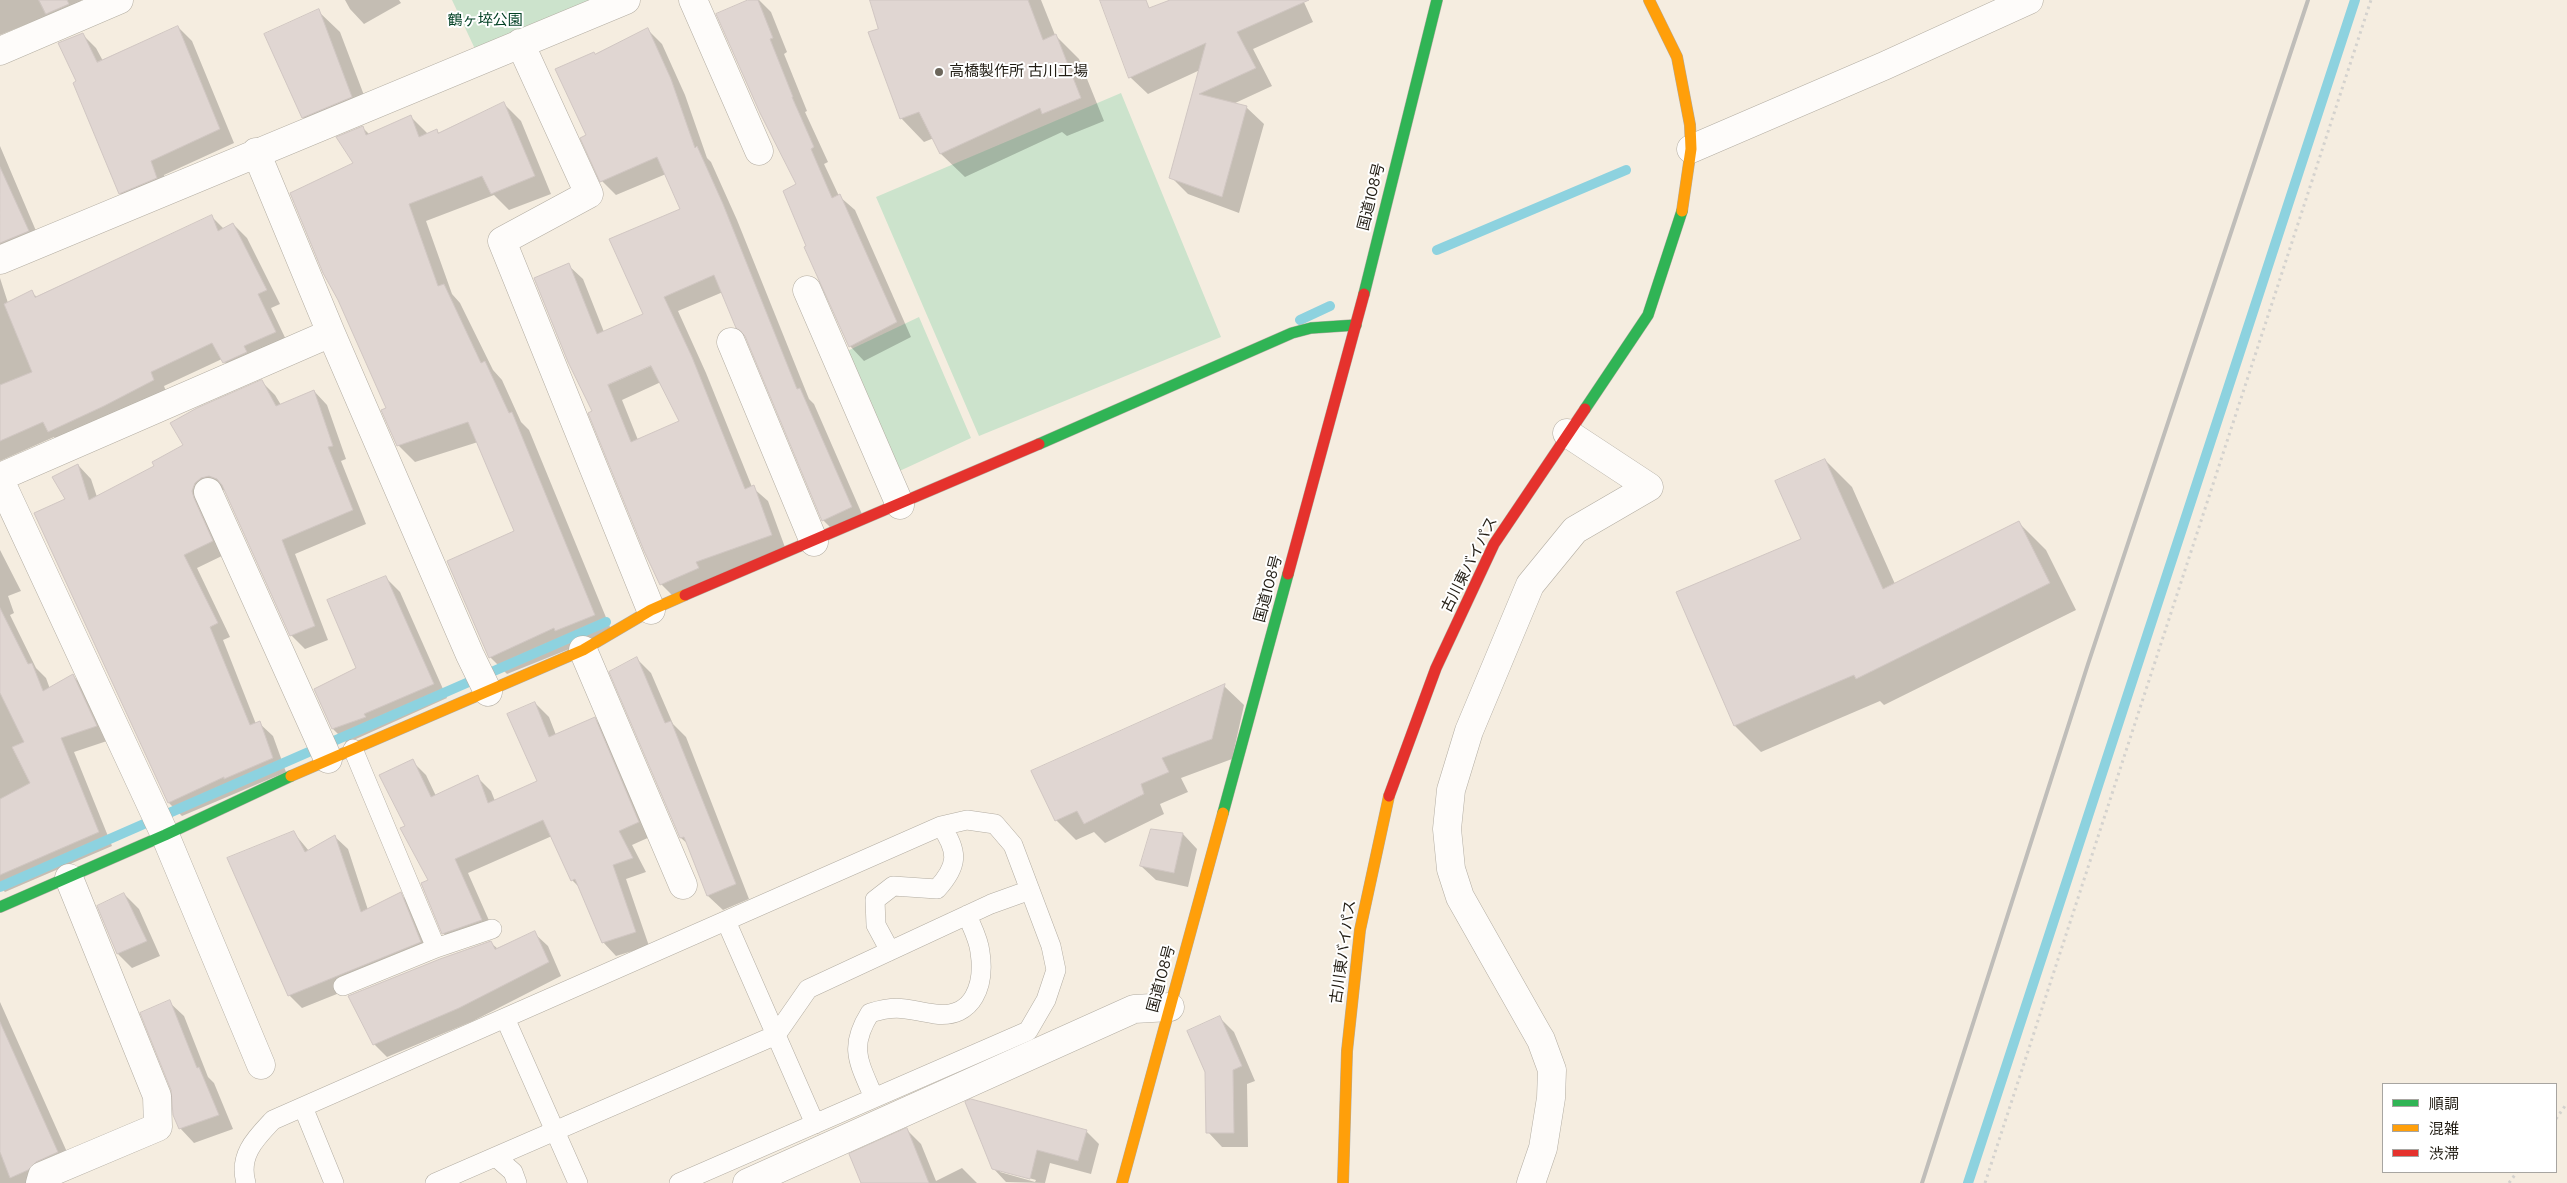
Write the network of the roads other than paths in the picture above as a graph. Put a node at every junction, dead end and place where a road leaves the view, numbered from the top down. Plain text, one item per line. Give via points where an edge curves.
1 (119, 0) edge
2 (626, 0) edge
3 (693, 0) edge
4 (1437, 0) edge
5 (1649, 0) edge
6 (2029, 0) edge
7 (520, 43) junction
8 (0, 51) edge
9 (1691, 149) junction
10 (256, 152) junction
11 (759, 152) dead end
12 (0, 260) edge
13 (808, 290) dead end
14 (1356, 325) junction
15 (331, 333) junction
16 (731, 342) dead end
17 (1567, 433) junction
18 (0, 478) edge
19 (208, 492) dead end
20 (900, 505) junction
21 (814, 542) junction
22 (651, 610) junction
23 (584, 650) junction
24 (486, 689) junction
25 (321, 745) junction
26 (353, 749) junction
27 (942, 826) junction
28 (162, 829) junction
29 (69, 878) junction
30 (683, 885) dead end
31 (1030, 890) junction
32 (0, 907) edge
33 (967, 915) junction
34 (726, 921) junction
35 (492, 928) dead end
36 (436, 948) junction
37 (890, 951) junction
38 (343, 986) dead end
39 (1170, 1007) junction
40 (505, 1018) junction
41 (776, 1035) junction
42 (262, 1065) dead end
43 (874, 1098) junction
44 (303, 1107) junction
45 (815, 1124) junction
46 (554, 1131) junction
47 (496, 1157) junction
48 (40, 1183) edge
49 (246, 1183) edge
50 (334, 1183) edge
51 (435, 1183) edge
52 (517, 1183) edge
53 (578, 1183) edge
54 (679, 1183) edge
55 (747, 1183) edge
56 (1122, 1183) edge
57 (1343, 1183) edge
58 (1531, 1183) edge

1 - 8 street
2 - 7 street
3 - 11 street
4 - 14 main road, 国道108号
5 - 9 main road, 古川東バイパス via 1677,56 1690,125
6 - 9 street
7 - 10 street
7 - 22 street via 589,194 502,242
9 - 17 main road, 古川東バイパス via 1682,212 1648,315
10 - 12 street
10 - 15 street
13 - 20 street
14 - 20 main road via 1311,328 1292,333
14 - 39 main road, 国道108号
15 - 18 street
15 - 24 street
16 - 21 street
17 - 57 main road, 古川東バイパス via 1494,544 1436,668 1391,787 1360,930 1348,1051
17 - 58 street via 1648,487 1575,530 1530,585 1469,731 1451,790 1447,829 1451,868 1460,896 1541,1040 1552,1070 1543,1148
18 - 28 street
19 - 25 street
20 - 21 main road
21 - 22 main road
22 - 23 main road
23 - 24 main road
23 - 30 street
24 - 26 main road
25 - 26 main road
25 - 28 main road
26 - 36 lane
27 - 31 lane via 967,820 995,824 1013,845
27 - 34 lane
27 - 37 lane via 953,842 954,860 946,879 937,889 893,886 875,900 876,925
28 - 29 main road
28 - 42 street
29 - 32 main road
29 - 48 street via 157,1096 158,1127 42,1176
31 - 33 lane
31 - 43 lane via 1051,946 1056,970 1046,1000 1028,1031
33 - 37 lane
33 - 43 lane via 980,950 982,981 973,1002 957,1013 936,1014 890,1007 870,1013 858,1032 857,1048
34 - 40 lane
34 - 41 lane
35 - 36 lane
36 - 38 lane
37 - 41 lane via 808,990
39 - 55 street via 1134,1009
39 - 56 main road, 国道108号
40 - 44 lane
40 - 46 lane
41 - 45 lane
41 - 46 lane
43 - 45 lane
44 - 49 lane via 273,1120 248,1147
44 - 50 lane
45 - 54 lane
46 - 47 lane
46 - 53 lane
47 - 51 lane
47 - 52 lane via 514,1172

